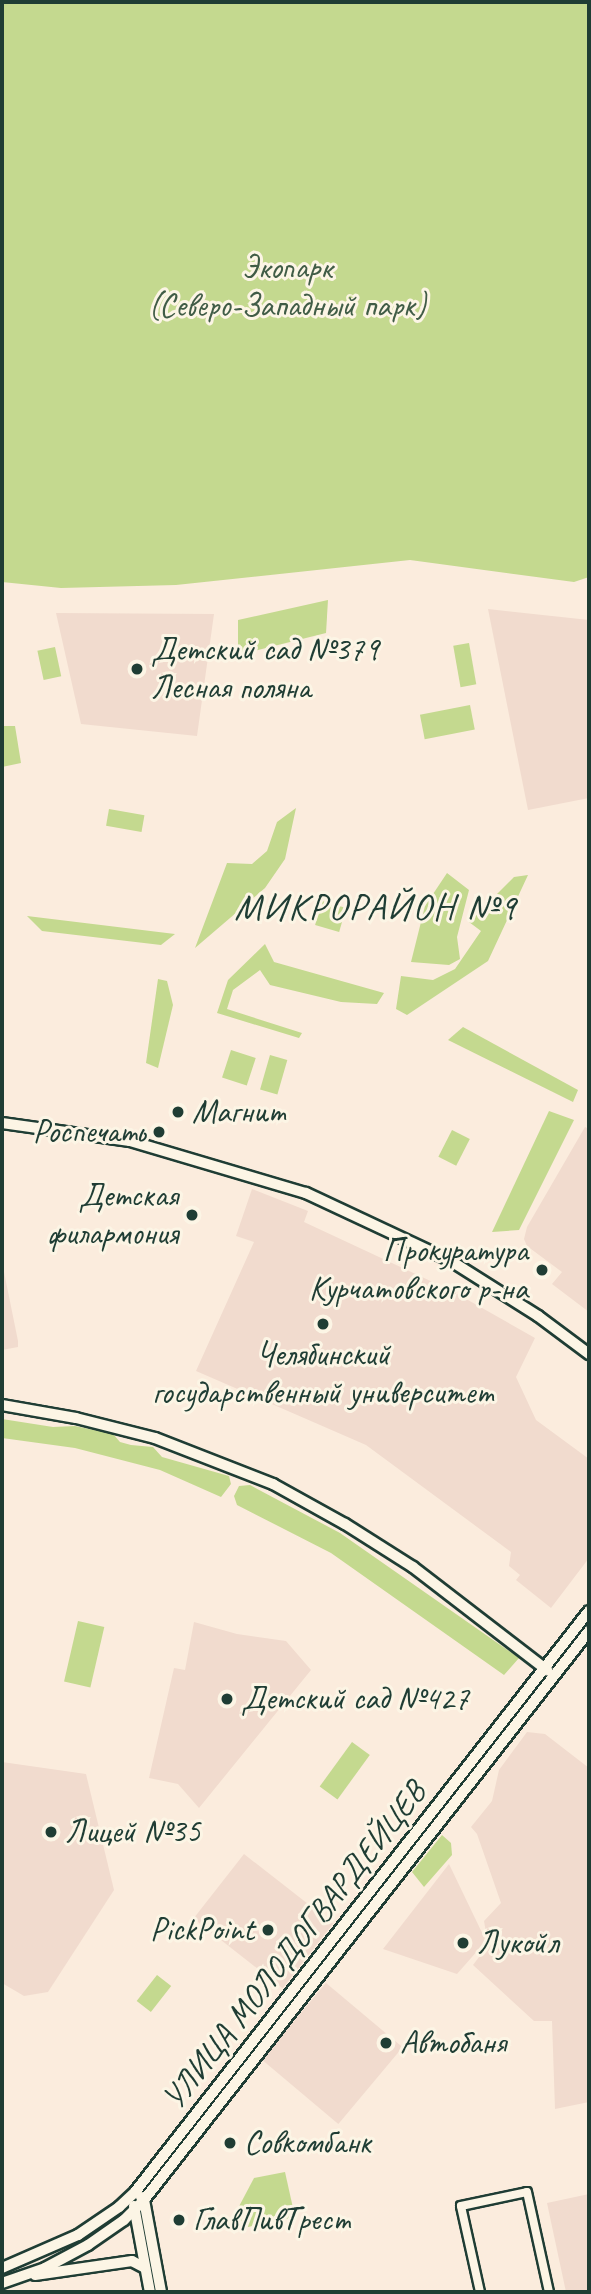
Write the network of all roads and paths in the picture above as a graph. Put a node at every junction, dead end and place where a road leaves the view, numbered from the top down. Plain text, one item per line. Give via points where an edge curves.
1 (2, 1123) edge
2 (589, 1354) edge
3 (2, 1405) edge
4 (589, 1611) edge
5 (589, 1631) edge
6 (544, 1668) junction
7 (555, 1676) junction
8 (516, 1705) junction
9 (526, 1713) junction
10 (334, 1947) junction
11 (135, 2192) junction
12 (144, 2200) junction
13 (135, 2210) junction
14 (2, 2268) edge
15 (145, 2268) junction
16 (25, 2276) junction
17 (2, 2283) edge
18 (150, 2292) edge
19 (161, 2292) edge
20 (480, 2292) edge
21 (549, 2292) edge

1 - 2 main road via 130,1141 306,1193 451,1261
3 - 6 main road via 155,1438 273,1484 413,1567
4 - 6 main road, УЛИЦА МОЛОДОГВАРДЕЙЦЕВ
5 - 7 main road, УЛИЦА МОЛОДОГВАРДЕЙЦЕВ
6 - 7 main road
6 - 8 main road, УЛИЦА МОЛОДОГВАРДЕЙЦЕВ
7 - 9 main road, УЛИЦА МОЛОДОГВАРДЕЙЦЕВ
8 - 9 main road
8 - 10 main road, УЛИЦА МОЛОДОГВАРДЕЙЦЕВ
9 - 10 main road, УЛИЦА МОЛОДОГВАРДЕЙЦЕВ
10 - 11 main road, УЛИЦА МОЛОДОГВАРДЕЙЦЕВ
10 - 12 main road, УЛИЦА МОЛОДОГВАРДЕЙЦЕВ
11 - 12 main road
11 - 13 main road
11 - 14 main road, УЛИЦА МОЛОДОГВАРДЕЙЦЕВ via 78,2235
12 - 13 main road, УЛИЦА МОЛОДОГВАРДЕЙЦЕВ
12 - 19 main road
13 - 15 main road
13 - 16 main road, УЛИЦА МОЛОДОГВАРДЕЙЦЕВ via 88,2245
15 - 16 main road via 132,2261
15 - 18 main road
16 - 17 main road, УЛИЦА МОЛОДОГВАРДЕЙЦЕВ
20 - 21 street via 461,2206 527,2192

